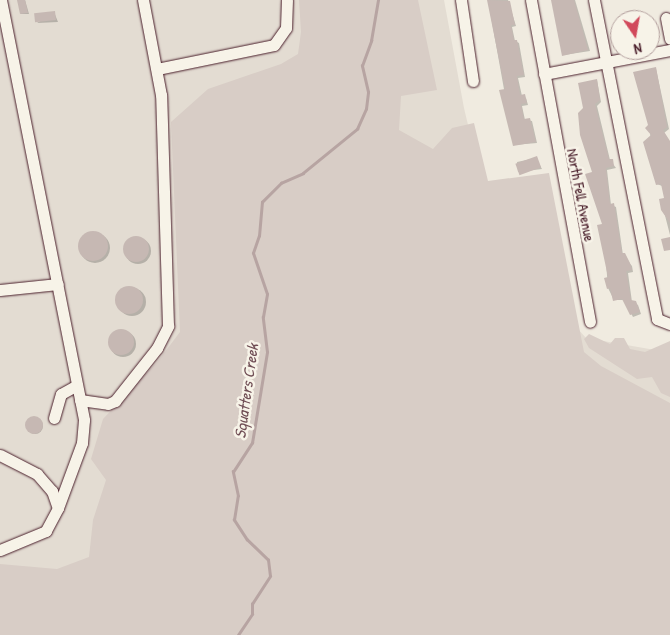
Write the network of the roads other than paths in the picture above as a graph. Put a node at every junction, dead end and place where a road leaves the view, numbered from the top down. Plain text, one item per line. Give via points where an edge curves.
1 (1, 0) edge
2 (144, 0) edge
3 (287, 0) edge
4 (461, 0) edge
5 (531, 0) edge
6 (594, 0) edge
7 (666, 18) dead end
8 (4, 37) edge
9 (670, 39) edge
10 (670, 50) edge
11 (606, 62) junction
12 (157, 69) junction
13 (544, 74) junction
14 (473, 81) dead end
15 (58, 284) junction
16 (0, 290) edge
17 (590, 322) dead end
18 (670, 324) edge
19 (77, 386) junction
20 (80, 400) junction
21 (54, 418) dead end
22 (0, 455) edge
23 (58, 508) junction
24 (0, 550) edge

1 - 8 street
2 - 12 street
3 - 12 street via 286,28 274,44
4 - 14 street
5 - 13 street, North Fell Avenue
6 - 11 street
7 - 9 street
8 - 15 street
10 - 11 street
11 - 13 street
11 - 18 street via 657,319
12 - 20 street via 166,188 168,326 157,348 116,401 108,404
13 - 17 street, North Fell Avenue
15 - 16 street
15 - 19 street
19 - 20 street
19 - 21 street via 61,394
20 - 23 street via 84,420 82,443
22 - 23 street via 37,474 52,491
23 - 24 street via 46,531

